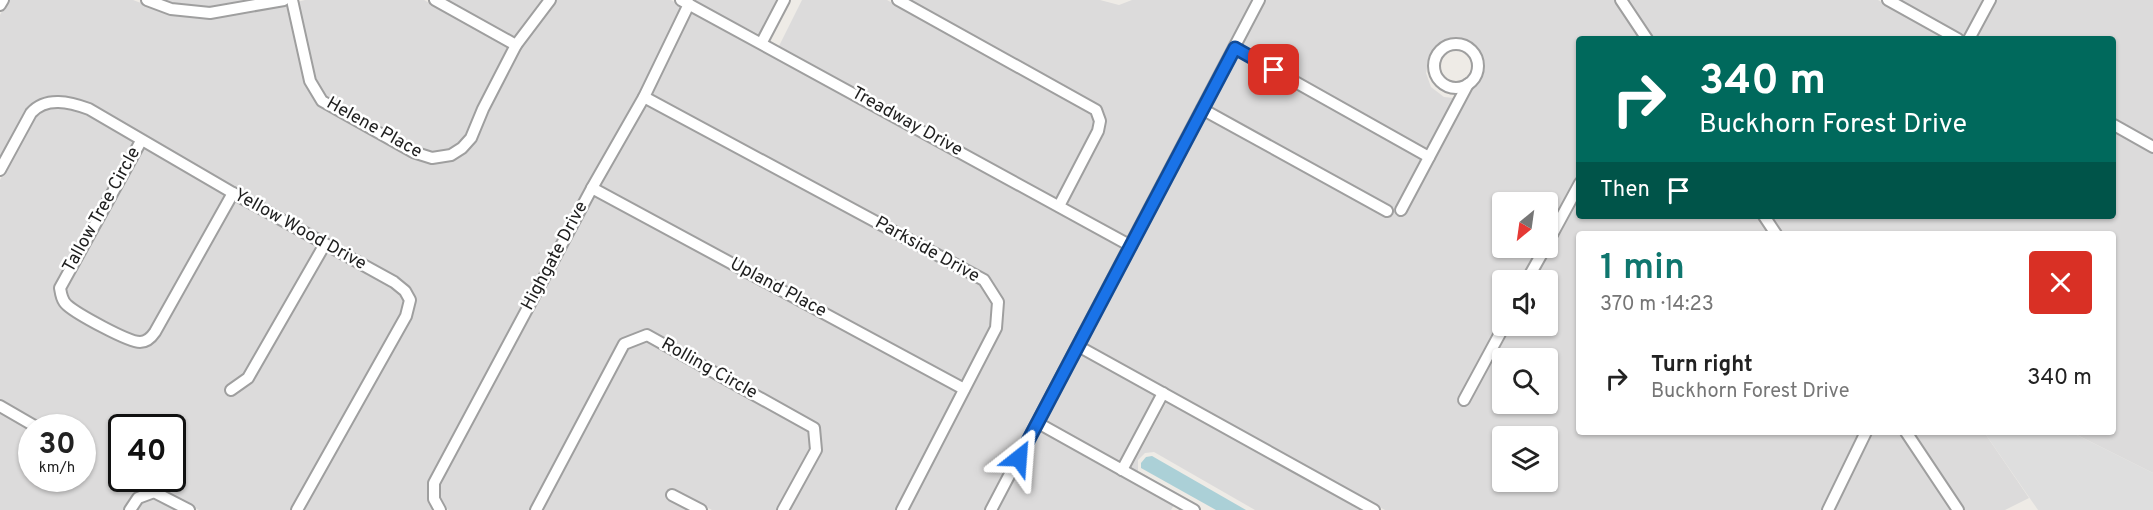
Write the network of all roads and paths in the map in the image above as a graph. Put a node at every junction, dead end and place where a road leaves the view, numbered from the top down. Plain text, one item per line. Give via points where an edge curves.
1 (3, 0) edge
2 (147, 0) edge
3 (284, 0) edge
4 (292, 0) edge
5 (435, 0) edge
6 (550, 0) edge
7 (784, 0) edge
8 (898, 0) edge
9 (1259, 0) edge
10 (1621, 0) edge
11 (1888, 0) edge
12 (1990, 0) edge
13 (685, 2) edge
14 (0, 5) edge
15 (1645, 36) edge
16 (1953, 36) edge
17 (1971, 36) edge
18 (762, 42) junction
19 (516, 45) junction
20 (1235, 48) junction
21 (1468, 84) junction
22 (644, 98) junction
23 (1202, 109) junction
24 (2116, 126) edge
25 (141, 141) junction
26 (2153, 147) edge
27 (1430, 157) junction
28 (1, 165) edge
29 (592, 188) junction
30 (1576, 190) edge
31 (232, 193) junction
32 (1059, 206) junction
33 (1401, 210) dead end
34 (1387, 211) dead end
35 (1558, 224) edge
36 (325, 244) junction
37 (1131, 246) junction
38 (1498, 336) edge
39 (1078, 346) junction
40 (964, 389) junction
41 (231, 390) dead end
42 (1163, 393) junction
43 (1464, 400) dead end
44 (0, 406) edge
45 (18, 416) edge
46 (1038, 423) junction
47 (1865, 435) edge
48 (1908, 435) edge
49 (1122, 470) junction
50 (672, 495) dead end
51 (130, 510) edge
52 (189, 510) edge
53 (297, 510) edge
54 (440, 510) edge
55 (536, 510) edge
56 (701, 510) edge
57 (783, 510) edge
58 (902, 510) edge
59 (991, 510) edge
60 (1194, 510) edge
61 (1374, 510) edge
62 (1828, 510) edge
63 (1958, 510) edge

1 - 14 street
2 - 3 street via 171,9 210,13
4 - 19 street, Helene Place via 310,81 322,101 426,158 451,155 471,138
5 - 19 street
6 - 19 street, Helene Place
7 - 18 street
8 - 32 street via 1096,110 1098,131
9 - 20 street
10 - 15 street
11 - 16 street
12 - 17 street
13 - 18 street, Treadway Drive
13 - 22 street, Highgate Drive
18 - 32 street, Treadway Drive
20 - 23 street
20 - 27 street
21 - 21 street via 1478,70 1476,56 1465,46 1444,48 1436,59 1439,79 1450,87
21 - 27 street
22 - 29 street, Highgate Drive
22 - 40 street, Parkside Drive via 984,280 998,302 996,328
23 - 34 street
23 - 37 street
24 - 26 street
25 - 28 street, Yellow Wood Drive via 89,109 57,102 41,104 31,113
25 - 31 street, Yellow Wood Drive
25 - 31 street, Tallow Tree Circle via 60,288 68,306 134,342 151,338
27 - 33 street
29 - 40 street, Upland Place
29 - 54 street, Highgate Drive via 434,483 434,499
30 - 35 street
31 - 36 street, Yellow Wood Drive
32 - 37 street, Treadway Drive
36 - 41 street via 248,378
36 - 53 street, Yellow Wood Drive via 401,286 410,305
37 - 39 street
38 - 43 street
39 - 42 street
39 - 46 street
40 - 58 street, Parkside Drive
42 - 49 street
42 - 61 street
44 - 45 street
46 - 49 street
46 - 59 street
47 - 62 street
48 - 63 street
49 - 60 street
50 - 56 street
51 - 52 street via 138,498 154,492
55 - 57 street, Rolling Circle via 624,344 647,335 814,428 816,450

